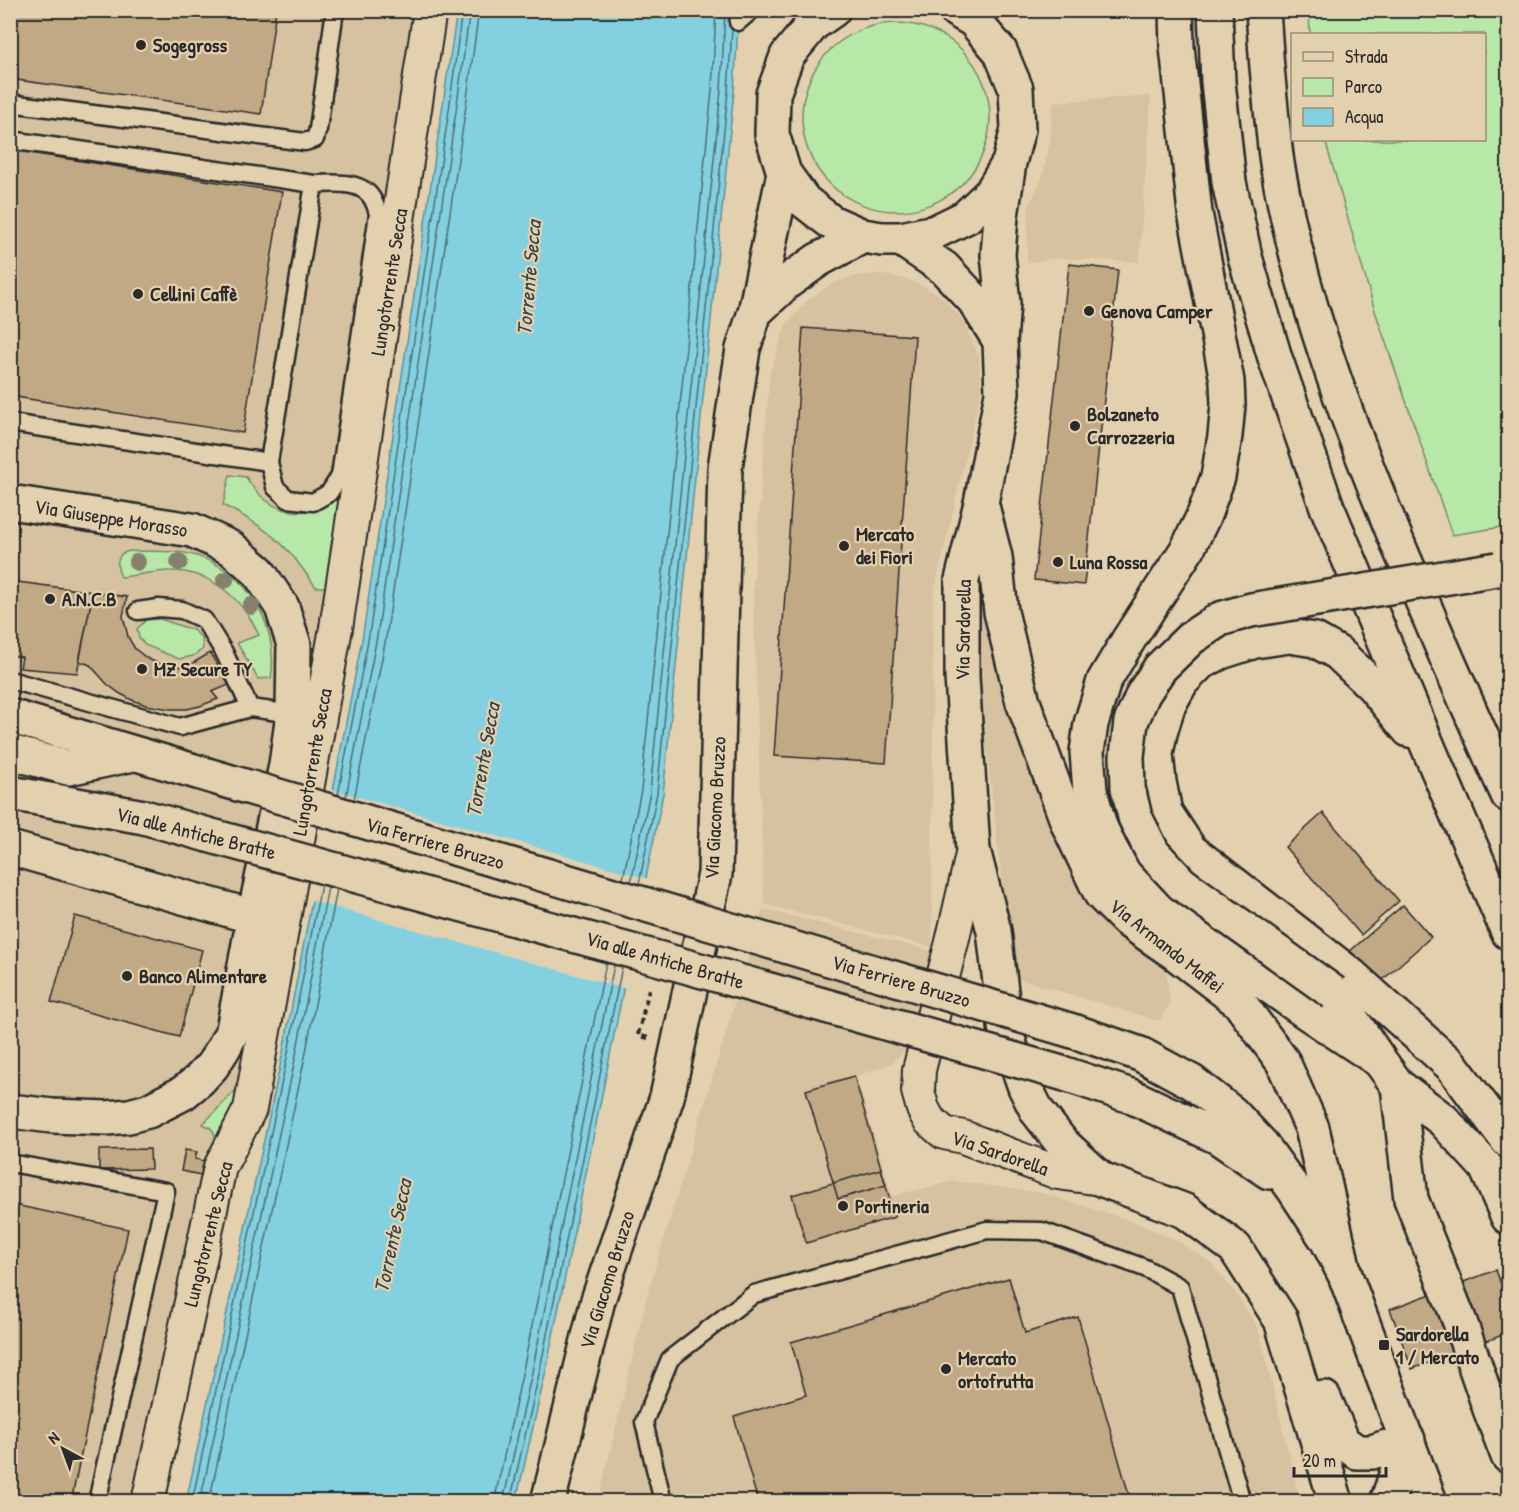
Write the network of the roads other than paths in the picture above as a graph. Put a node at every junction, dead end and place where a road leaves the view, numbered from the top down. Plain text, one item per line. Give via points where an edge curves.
1 (335, 10) edge
2 (430, 10) edge
3 (752, 10) edge
4 (956, 10) edge
5 (1176, 10) edge
6 (1215, 10) edge
7 (1263, 10) edge
8 (820, 15) edge
9 (738, 22) dead end
10 (10, 103) edge
11 (10, 140) edge
12 (1009, 163) junction
13 (784, 173) junction
14 (314, 184) junction
15 (863, 236) junction
16 (901, 239) junction
17 (755, 312) junction
18 (1000, 340) junction
19 (10, 423) edge
20 (269, 462) junction
21 (1365, 465) junction
22 (10, 502) edge
23 (981, 503) junction
24 (1503, 568) edge
25 (138, 611) dead end
26 (10, 680) edge
27 (250, 708) junction
28 (293, 714) junction
29 (10, 716) edge
30 (1509, 752) edge
31 (12, 753) edge
32 (134, 754) junction
33 (68, 768) junction
34 (1437, 768) junction
35 (10, 794) edge
36 (1509, 795) edge
37 (109, 811) junction
38 (10, 848) edge
39 (972, 850) junction
40 (254, 918) junction
41 (1509, 932) edge
42 (1342, 984) junction
43 (1389, 1073) junction
44 (10, 1111) edge
45 (1509, 1141) edge
46 (10, 1163) edge
47 (1101, 1179) junction
48 (1294, 1191) junction
49 (1509, 1217) edge
50 (1345, 1275) junction
51 (1281, 1320) junction
52 (1408, 1440) junction
53 (1509, 1456) edge
54 (97, 1502) edge
55 (148, 1502) edge
56 (548, 1502) edge
57 (663, 1502) edge
58 (1242, 1502) edge
59 (1336, 1502) edge
60 (1387, 1502) edge
61 (1430, 1502) edge

1 - 10 lane via 318,129 315,139 305,142
2 - 55 street, Lungotorrente Secca via 336,628 250,1109 220,1167
3 - 9 lane
4 - 12 main road via 974,20 1000,51 1016,89 1017,129
5 - 43 main road via 1195,213 1227,381 1225,436 1218,477 1188,548 1104,681 1087,752 1090,791 1100,826 1123,871 1161,910
6 - 34 main road via 1229,182 1245,257 1327,507
7 - 21 main road via 1278,167 1289,219 1312,312
8 - 13 main road via 787,56 773,94 772,134
11 - 14 lane
12 - 16 main road via 991,193 966,217 935,232
12 - 18 main road, Via Sardorella via 998,255 1003,303
13 - 15 main road via 804,201 831,222
13 - 17 main road, Via Giacomo Bruzzo
14 - 20 lane
14 - 20 lane via 348,184 363,189 372,198 378,214 340,476 329,493 313,502 288,499 275,487
15 - 16 main road
15 - 17 main road, Via Giacomo Bruzzo via 818,260
16 - 18 main road via 944,268 974,300
17 - 56 main road, Via Giacomo Bruzzo via 743,349 726,468 715,874 667,1096 598,1300
18 - 23 main road, Via Sardorella via 1002,393
19 - 20 lane
21 - 30 main road
21 - 36 main road
22 - 28 main road, Via Giuseppe Morasso via 192,530 231,548 258,571 282,607 294,645
23 - 39 main road, Via Sardorella via 962,580 962,677
23 - 50 main road, Via Armando Maffei via 1023,702 1069,826 1101,894 1126,920 1239,1002 1283,1062 1312,1128
24 - 42 main road, bridge via 1251,610 1220,619 1191,638 1160,668 1131,722 1128,788 1135,816 1153,853 1182,884
25 - 27 lane via 182,610 204,620
26 - 27 lane via 180,727
27 - 28 lane
28 - 40 main road, Via Giuseppe Morasso
29 - 32 main road, Via Ferriere Bruzzo
31 - 33 main road
32 - 33 main road
32 - 48 main road, Via Ferriere Bruzzo, bridge via 1077,1032 1140,1054 1192,1082 1232,1113 1262,1145
33 - 37 main road
34 - 41 main road
34 - 42 main road via 1373,686 1338,653 1315,640 1289,636 1221,652 1200,663 1182,681 1168,706 1156,754 1165,812 1190,850
35 - 37 main road, Via alle Antiche Bratte
37 - 48 main road, Via alle Antiche Bratte, bridge via 144,817 646,955 1065,1074 1131,1096 1218,1137
38 - 40 main road
39 - 47 main road, Via Sardorella via 994,931 1006,1034 1025,1087 1037,1111 1062,1143
39 - 47 street, Via Sardorella via 919,1070 918,1091 923,1109 944,1133 1058,1173
40 - 44 main road, Via Giuseppe Morasso via 233,1030 212,1066 183,1093 129,1116 52,1116
42 - 43 main road
42 - 45 main road via 1452,1066
43 - 49 main road via 1443,1120 1486,1167
43 - 53 main road via 1411,1199
46 - 54 lane via 166,1191
47 - 51 main road, Via Sardorella via 1185,1211 1235,1248
48 - 50 main road, Via Ferriere Bruzzo
50 - 52 main road, Via Ferriere Bruzzo
51 - 52 main road, Via Sardorella via 1308,1353 1342,1442 1357,1452 1372,1452
51 - 59 main road, Via Sardorella
52 - 60 main road
52 - 61 main road, Via Ferriere Bruzzo
57 - 58 lane via 644,1422 670,1359 754,1294 987,1230 1042,1232 1145,1268 1180,1287

